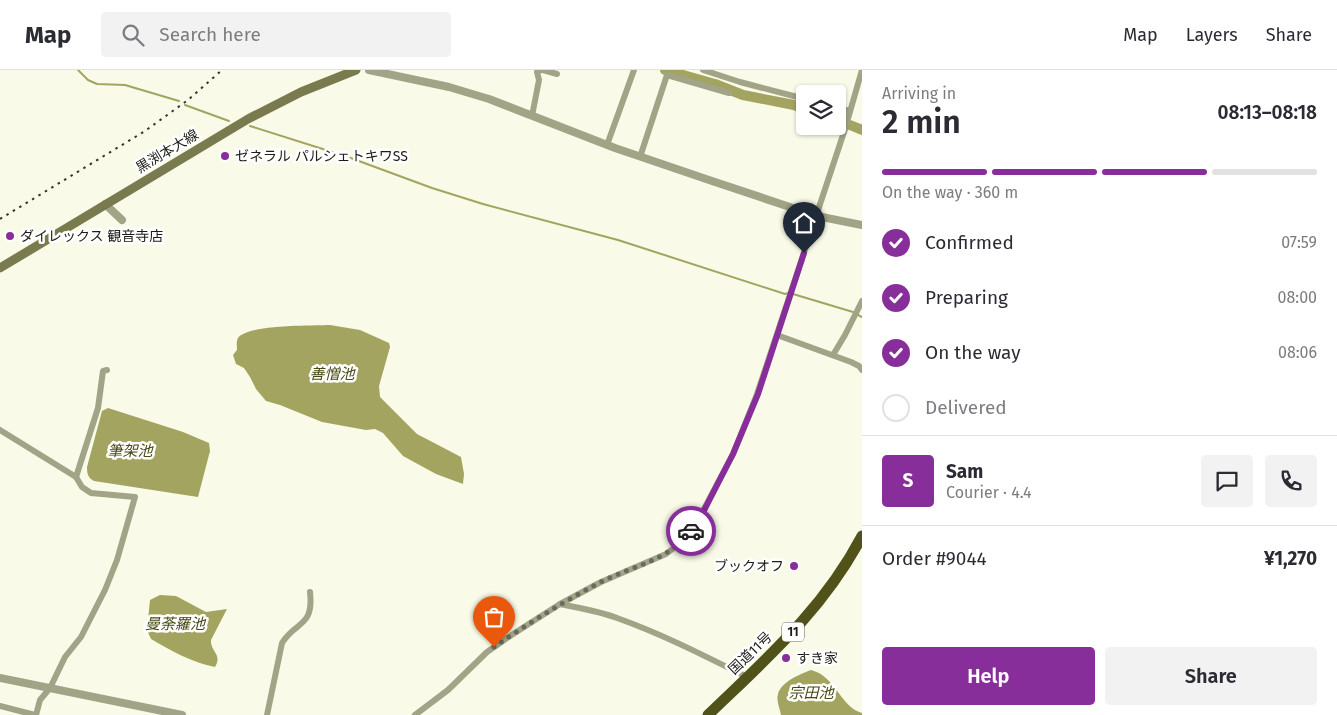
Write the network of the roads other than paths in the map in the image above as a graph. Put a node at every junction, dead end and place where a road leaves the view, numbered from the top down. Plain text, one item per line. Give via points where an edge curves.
1 (356, 70) edge
2 (369, 70) edge
3 (542, 70) edge
4 (634, 70) edge
5 (703, 70) edge
6 (862, 70) edge
7 (556, 75) edge
8 (729, 93) dead end
9 (796, 97) edge
10 (846, 110) edge
11 (850, 111) junction
12 (532, 116) junction
13 (607, 145) junction
14 (640, 157) junction
15 (105, 204) junction
16 (817, 216) junction
17 (122, 220) dead end
18 (862, 225) edge
19 (0, 268) edge
20 (862, 301) edge
21 (777, 335) junction
22 (833, 355) junction
23 (107, 370) dead end
24 (862, 370) edge
25 (0, 430) edge
26 (76, 477) junction
27 (862, 536) edge
28 (310, 592) dead end
29 (560, 604) junction
30 (747, 676) junction
31 (0, 678) edge
32 (50, 688) junction
33 (0, 706) edge
34 (35, 715) edge
35 (182, 715) edge
36 (267, 715) edge
37 (415, 715) edge
38 (708, 715) edge

1 - 15 main road, 黒渕本大線 via 261,112
2 - 12 street via 449,87
3 - 7 street
3 - 12 street via 537,72 539,80
4 - 13 street
5 - 9 street
6 - 11 street
8 - 14 street via 666,74
10 - 11 street
11 - 16 street
12 - 13 street
13 - 14 street
14 - 16 street
15 - 17 street
15 - 19 main road, 黒渕本大線
16 - 18 street
16 - 21 street
20 - 22 street
21 - 22 street
21 - 29 street via 758,394 733,454 696,526 666,554
22 - 24 street
23 - 26 street via 103,371 98,408
25 - 26 street
26 - 32 street via 91,493 134,497 117,560 105,590
27 - 30 highway, 国道11号 / 11 via 817,605 791,635
28 - 36 street via 307,617 282,643
29 - 30 street via 617,618
29 - 37 street via 487,652 448,690
30 - 38 highway, 国道11号 / 11
31 - 32 street
32 - 34 street via 40,700
32 - 35 street
33 - 34 street

